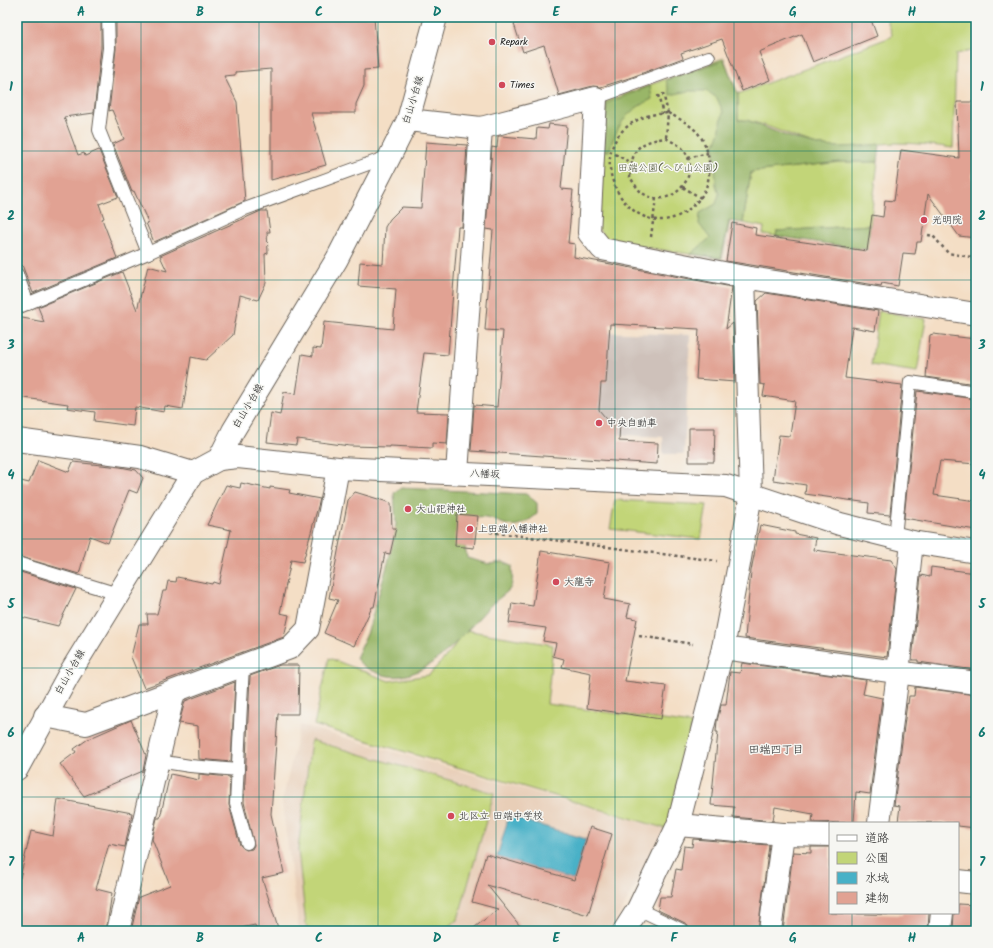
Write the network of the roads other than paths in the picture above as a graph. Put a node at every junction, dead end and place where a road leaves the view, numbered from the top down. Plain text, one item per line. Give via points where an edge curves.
1 (108, 17) edge
2 (436, 17) edge
3 (709, 57) dead end
4 (596, 98) junction
5 (408, 120) junction
6 (481, 128) junction
7 (390, 156) junction
8 (148, 253) junction
9 (17, 274) edge
10 (744, 277) junction
11 (22, 306) edge
12 (976, 314) edge
13 (976, 392) edge
14 (22, 439) edge
15 (219, 459) junction
16 (338, 468) junction
17 (193, 473) junction
18 (457, 473) junction
19 (751, 494) junction
20 (904, 540) junction
21 (976, 552) edge
22 (17, 563) edge
23 (118, 594) junction
24 (723, 648) junction
25 (243, 665) junction
26 (898, 673) junction
27 (976, 683) edge
28 (174, 692) junction
29 (45, 716) junction
30 (23, 745) edge
31 (158, 761) junction
32 (17, 769) edge
33 (238, 770) junction
34 (879, 822) edge
35 (678, 824) junction
36 (783, 834) junction
37 (829, 835) edge
38 (247, 843) dead end
39 (959, 881) edge
40 (976, 883) edge
41 (638, 909) junction
42 (942, 914) edge
43 (118, 931) edge
44 (624, 931) edge
45 (684, 931) edge
46 (770, 931) edge
47 (940, 931) edge

1 - 8 lane via 109,48 99,130
2 - 5 street, 白山小台線
3 - 4 lane
4 - 6 street
4 - 10 street via 589,233 602,250
5 - 6 street
5 - 7 street, 白山小台線
6 - 18 street
7 - 8 lane via 242,210
7 - 15 street, 白山小台線 via 337,259 233,431
8 - 11 lane
9 - 11 lane
10 - 12 street
10 - 19 street
13 - 20 lane via 910,382
14 - 17 street via 140,457
15 - 16 street, 八幡坂 via 238,457
15 - 17 street, 白山小台線
16 - 18 street, 八幡坂
16 - 25 street via 308,629 290,648
17 - 23 street, 白山小台線
18 - 19 street, 八幡坂 via 726,486
19 - 20 street, 八幡坂 via 840,524
19 - 24 street
20 - 21 street, 八幡坂
20 - 26 street
22 - 23 lane
23 - 29 street, 白山小台線
24 - 26 street
24 - 35 street
25 - 28 street
25 - 33 lane
26 - 27 street
26 - 34 street
28 - 29 street via 86,724
28 - 31 street
29 - 30 street, 白山小台線
30 - 32 street, 白山小台線
31 - 33 lane
31 - 43 street
33 - 38 lane via 236,803
35 - 36 street
35 - 41 street
36 - 37 street
36 - 46 street
39 - 40 street
41 - 44 street
41 - 45 lane
42 - 47 street

